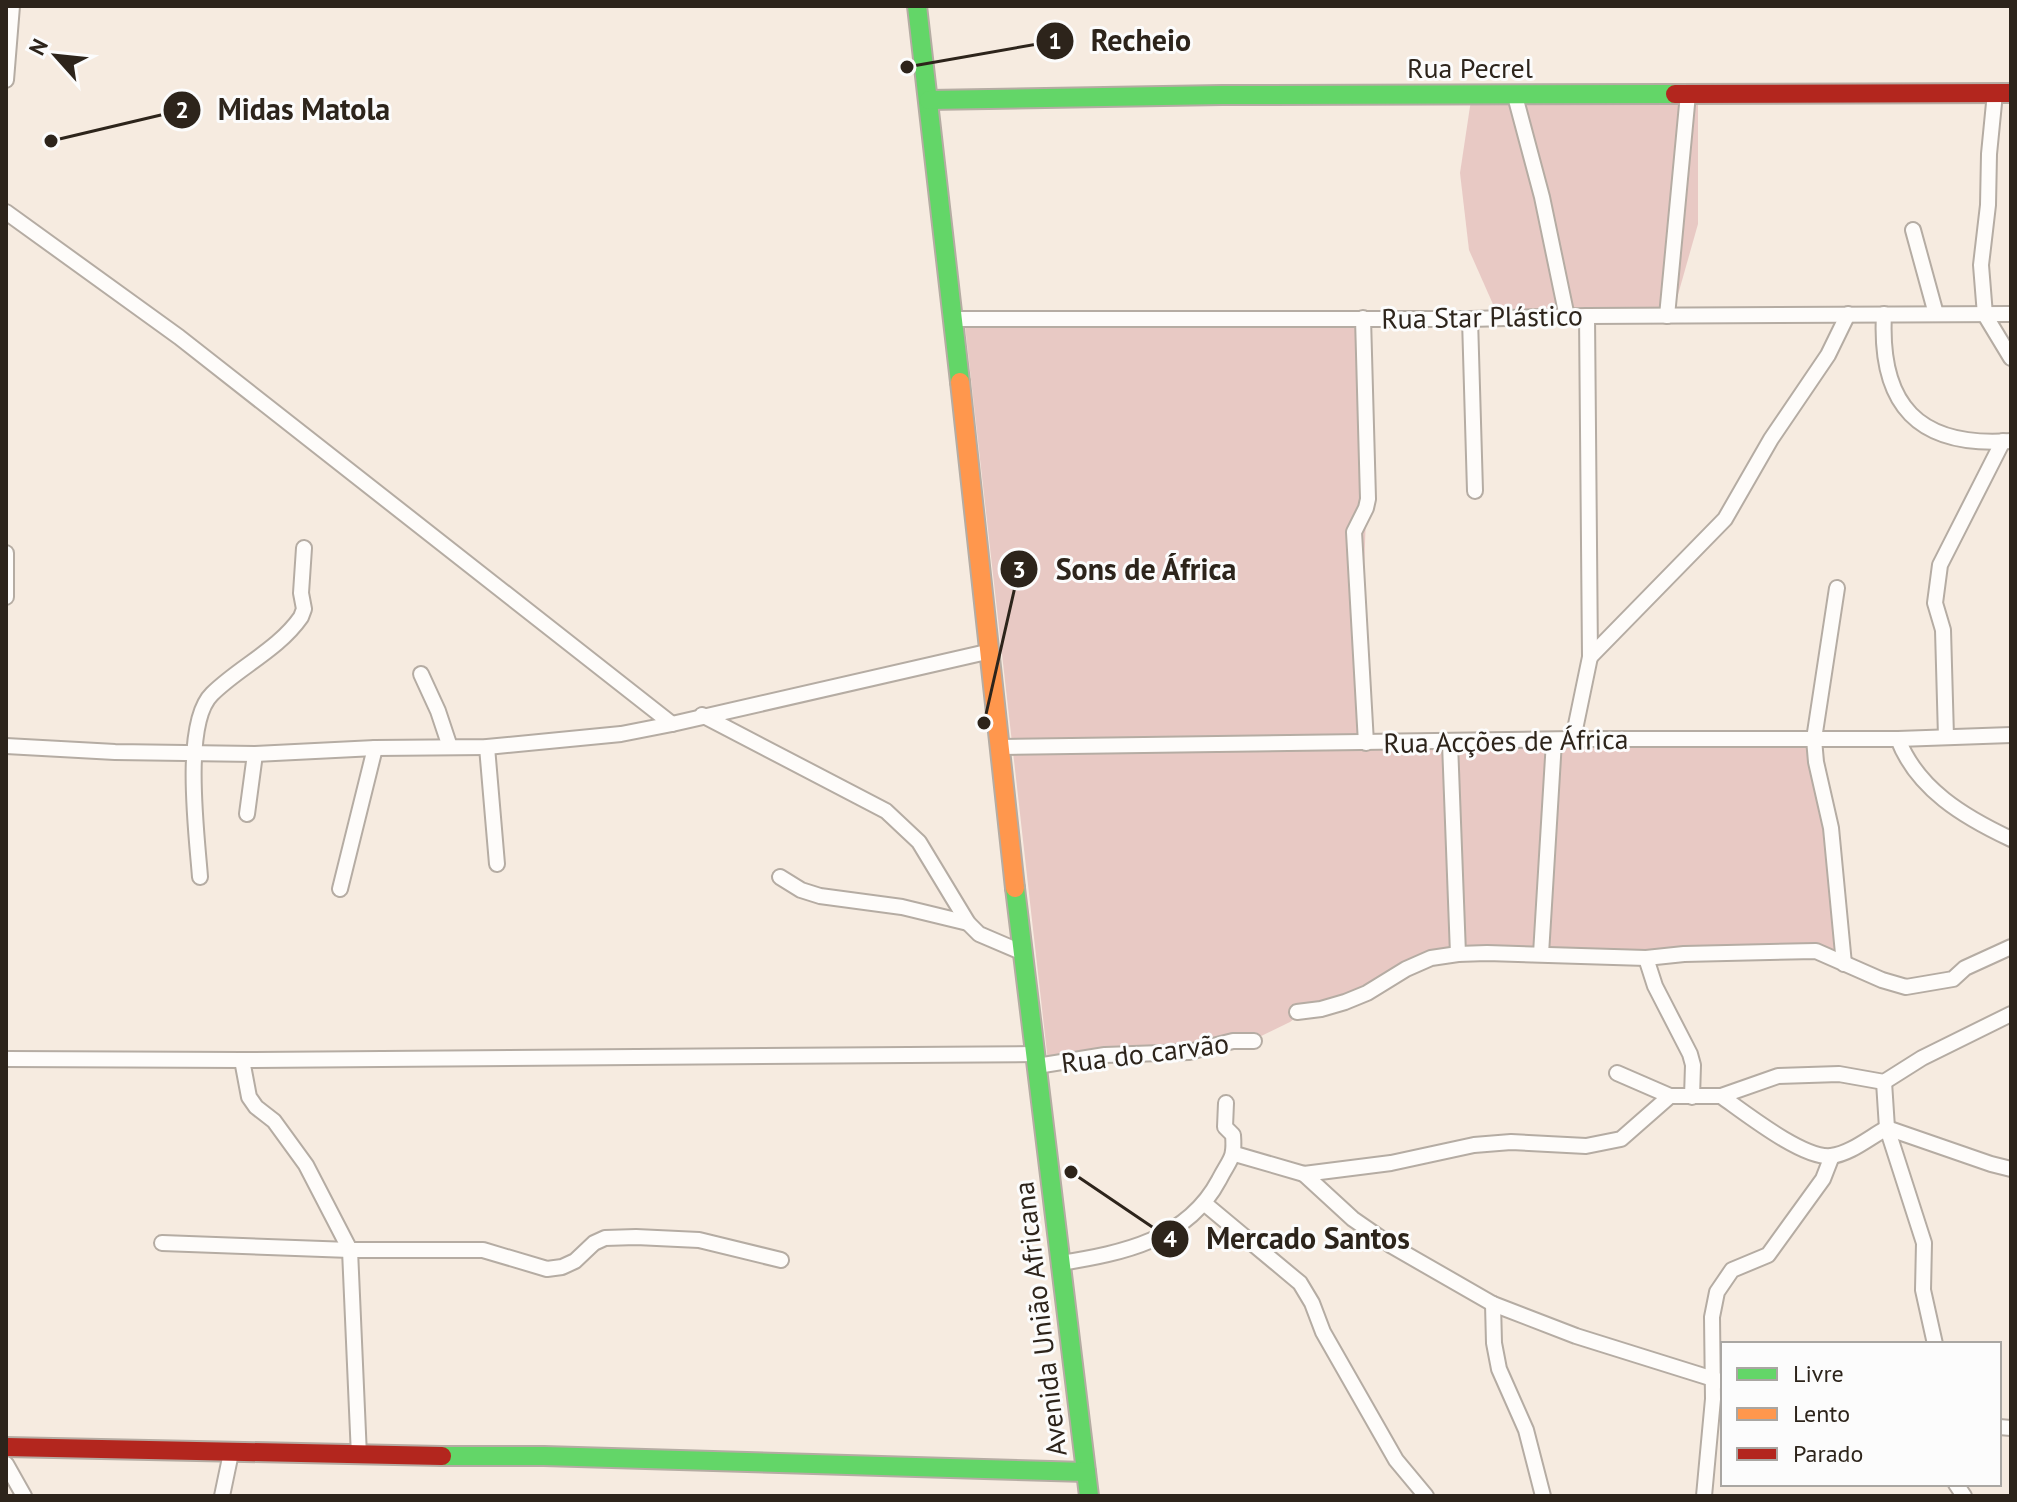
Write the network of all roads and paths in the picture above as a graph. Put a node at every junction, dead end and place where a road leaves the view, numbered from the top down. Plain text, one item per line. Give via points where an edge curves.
1 (12, 6) edge
2 (917, 6) edge
3 (6, 80) edge
4 (2003, 93) edge
5 (1688, 94) junction
6 (1515, 96) junction
7 (929, 100) junction
8 (6, 212) edge
9 (1913, 230) dead end
10 (1848, 314) junction
11 (1884, 314) junction
12 (1936, 314) junction
13 (2011, 314) edge
14 (1985, 315) junction
15 (1587, 316) junction
16 (1667, 316) junction
17 (1567, 317) junction
18 (1363, 318) junction
19 (953, 319) junction
20 (1470, 319) junction
21 (2011, 358) edge
22 (2007, 441) edge
23 (1475, 491) dead end
24 (304, 548) dead end
25 (6, 553) edge
26 (1837, 588) dead end
27 (6, 597) edge
28 (991, 651) junction
29 (1590, 657) junction
30 (421, 674) dead end
31 (702, 715) junction
32 (672, 724) junction
33 (2011, 735) edge
34 (1946, 737) junction
35 (1573, 739) junction
36 (1814, 739) junction
37 (1898, 739) junction
38 (1554, 741) junction
39 (1366, 743) junction
40 (1450, 743) junction
41 (6, 746) edge
42 (450, 747) junction
43 (487, 747) junction
44 (1002, 747) junction
45 (375, 748) junction
46 (193, 753) junction
47 (255, 754) junction
48 (247, 814) dead end
49 (2011, 839) edge
50 (497, 864) dead end
51 (200, 877) dead end
52 (780, 877) dead end
53 (340, 889) dead end
54 (968, 923) junction
55 (2011, 947) edge
56 (1021, 952) junction
57 (1458, 954) junction
58 (1541, 954) junction
59 (1646, 958) junction
60 (1844, 964) junction
61 (1297, 1012) dead end
62 (2011, 1014) edge
63 (1254, 1041) dead end
64 (6, 1059) edge
65 (242, 1060) junction
66 (1036, 1060) junction
67 (1617, 1073) dead end
68 (1884, 1082) junction
69 (1670, 1096) junction
70 (1721, 1096) junction
71 (1692, 1097) junction
72 (1226, 1103) dead end
73 (1887, 1128) junction
74 (1235, 1154) junction
75 (1832, 1156) junction
76 (2011, 1169) edge
77 (1304, 1174) junction
78 (1204, 1203) junction
79 (162, 1243) dead end
80 (350, 1250) junction
81 (781, 1260) dead end
82 (1061, 1263) junction
83 (1493, 1304) junction
84 (1935, 1342) edge
85 (1718, 1381) edge
86 (6, 1447) edge
87 (231, 1453) junction
88 (359, 1456) junction
89 (6, 1464) edge
90 (1086, 1472) junction
91 (24, 1496) edge
92 (222, 1496) edge
93 (1089, 1496) edge
94 (1426, 1496) edge
95 (1543, 1496) edge
96 (1704, 1496) edge

1 - 3 street
2 - 7 street, Avenida União Africana
4 - 5 street, Rua Pecrel
4 - 14 street via 1989,154 1981,265
5 - 6 street, Rua Pecrel
5 - 16 street
6 - 7 street, Rua Pecrel
6 - 17 street
7 - 19 street, Avenida União Africana
8 - 32 street via 179,337
9 - 12 street
10 - 11 street, Rua Star Plástico
10 - 16 street, Rua Star Plástico
10 - 29 street via 1725,519
11 - 12 street, Rua Star Plástico
11 - 22 street via 1885,364 1908,413 1962,441
12 - 14 street, Rua Star Plástico
13 - 14 street, Rua Star Plástico
14 - 21 street
15 - 16 street, Rua Star Plástico
15 - 17 street, Rua Star Plástico
15 - 29 street
17 - 20 street, Rua Star Plástico
18 - 19 street, Rua Star Plástico
18 - 20 street, Rua Star Plástico
18 - 39 street via 1368,499 1354,532
19 - 28 street, Avenida União Africana
20 - 23 street
22 - 34 street via 1940,565 1936,582
24 - 46 street via 301,617 264,654 211,694 201,713
25 - 27 street
26 - 36 street
28 - 31 street
28 - 44 street, Avenida União Africana
29 - 35 street
30 - 42 street
31 - 32 street
31 - 54 street via 901,822 936,867
32 - 43 street
33 - 34 street, Rua Acções de África
34 - 37 street, Rua Acções de África
35 - 36 street, Rua Acções de África
35 - 38 street, Rua Acções de África
36 - 37 street, Rua Acções de África
36 - 60 street via 1831,828
37 - 49 street via 1907,761 1937,794
38 - 40 street, Rua Acções de África
38 - 58 street
39 - 40 street, Rua Acções de África
39 - 44 street, Rua Acções de África
40 - 57 street
41 - 46 street
42 - 43 street
42 - 45 street
43 - 50 street
44 - 56 street, Avenida União Africana
45 - 47 street
45 - 53 street
46 - 47 street
46 - 51 street
47 - 48 street
52 - 54 street via 820,896
54 - 56 street via 979,934
55 - 60 street via 1953,979 1906,987
56 - 66 street, Avenida União Africana
57 - 58 street
57 - 61 street via 1431,958 1345,1002
58 - 59 street
59 - 60 street via 1816,951
59 - 71 street via 1690,1054
62 - 68 street
63 - 66 street, Rua do carvão via 1189,1052
64 - 65 street, Rua do carvão
65 - 66 street, Rua do carvão
65 - 80 street via 249,1097 306,1165
66 - 82 street, Avenida União Africana
67 - 69 street
68 - 70 street via 1839,1074 1778,1076
68 - 73 street
69 - 71 street
69 - 77 street via 1621,1139 1609,1143 1474,1145
70 - 71 street
70 - 75 street via 1772,1132 1818,1155
72 - 74 street via 1225,1127 1233,1135
73 - 75 street
73 - 76 street
73 - 84 street via 1924,1243 1923,1290
74 - 77 street
74 - 78 street
75 - 85 street via 1823,1179 1768,1255 1732,1270 1717,1292 1712,1317
77 - 83 street via 1392,1246
78 - 82 street via 1148,1243
78 - 94 street via 1300,1283 1396,1460
79 - 80 street
80 - 81 street via 483,1250 547,1269 575,1261 605,1238 636,1237 699,1240
80 - 88 street
82 - 90 street, Avenida União Africana
83 - 85 street
83 - 95 street via 1499,1369 1526,1430
85 - 96 street
86 - 87 street
87 - 88 street
87 - 92 street
88 - 90 street via 544,1456
89 - 91 street
90 - 93 street, Avenida União Africana

